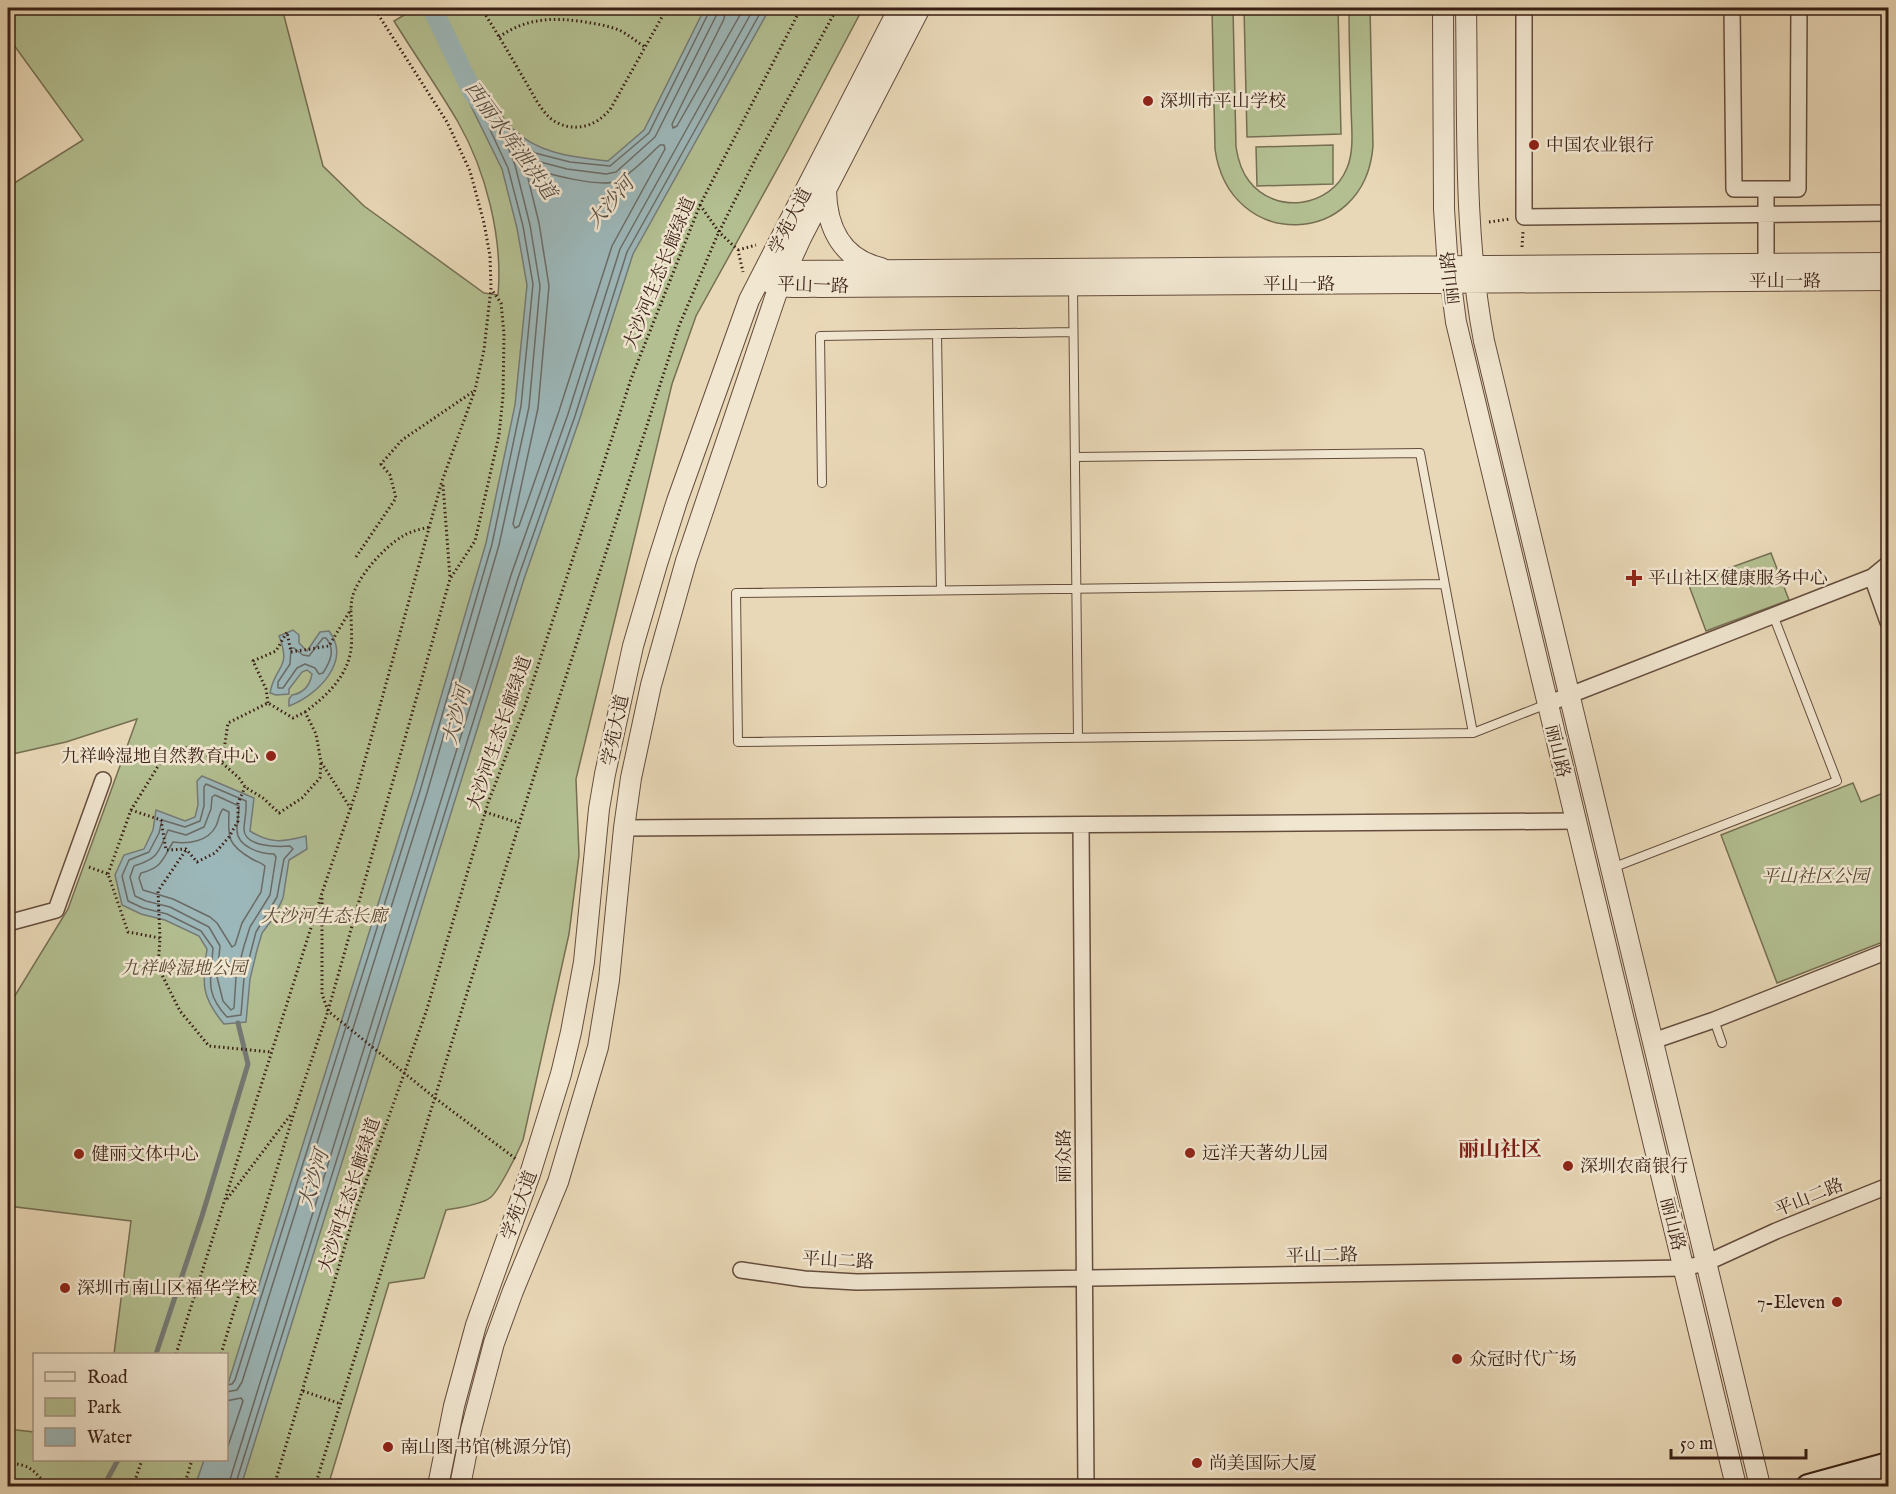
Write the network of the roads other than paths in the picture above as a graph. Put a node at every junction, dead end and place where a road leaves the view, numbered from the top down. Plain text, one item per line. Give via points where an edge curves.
1 (899, 8) edge
2 (920, 8) edge
3 (1443, 8) edge
4 (1467, 8) edge
5 (1524, 8) edge
6 (1732, 8) edge
7 (1799, 8) edge
8 (1766, 189) junction
9 (826, 190) junction
10 (1888, 213) edge
11 (1766, 214) junction
12 (1888, 263) edge
13 (892, 270) junction
14 (1766, 273) junction
15 (1474, 274) junction
16 (1449, 275) junction
17 (761, 277) junction
18 (1072, 277) junction
19 (782, 279) junction
20 (1888, 280) edge
21 (1073, 332) junction
22 (937, 334) junction
23 (1075, 457) junction
24 (822, 483) dead end
25 (1888, 564) edge
26 (1872, 577) junction
27 (1444, 584) junction
28 (1077, 589) junction
29 (941, 590) junction
30 (1773, 615) junction
31 (1888, 622) edge
32 (1569, 694) junction
33 (1547, 704) junction
34 (1473, 733) junction
35 (1078, 738) junction
36 (103, 780) dead end
37 (1575, 821) junction
38 (1082, 825) junction
39 (624, 828) junction
40 (1611, 868) junction
41 (8, 923) edge
42 (1888, 951) edge
43 (1714, 1020) junction
44 (1653, 1041) junction
45 (1722, 1042) dead end
46 (1888, 1186) edge
47 (1706, 1263) junction
48 (1683, 1268) junction
49 (741, 1270) dead end
50 (1085, 1278) junction
51 (1888, 1464) edge
52 (1888, 1484) edge
53 (438, 1486) edge
54 (460, 1486) edge
55 (1086, 1486) edge
56 (1736, 1486) edge
57 (1760, 1486) edge
58 (1808, 1486) edge
59 (1878, 1486) edge

1 - 17 street, 学苑大道
2 - 9 street, 学苑大道
3 - 16 street, 丽山路 via 1444,209
4 - 15 street, 丽山路
5 - 11 street via 1524,217
6 - 8 street via 1734,189
7 - 8 street via 1798,189
8 - 11 street
9 - 13 street via 828,217 840,241 862,262
9 - 19 street, 学苑大道
10 - 11 street
11 - 14 street
12 - 14 street, 平山一路
13 - 18 street, 平山一路
13 - 19 street, 平山一路
14 - 15 street, 平山一路
14 - 15 street, 平山一路 via 1521,266
14 - 20 street, 平山一路
15 - 16 street, 平山一路
15 - 32 street, 丽山路 via 1484,341
16 - 18 street, 平山一路
16 - 33 street, 丽山路 via 1462,351
17 - 19 street, 平山一路
17 - 53 street, 学苑大道 via 737,330 677,501 633,646 599,809 589,926 571,1032 533,1165 476,1325
18 - 19 street, 平山一路
18 - 21 lane
19 - 39 street, 学苑大道 via 701,513 664,634 639,739
21 - 22 lane
21 - 23 lane
22 - 24 lane via 820,336
22 - 29 lane
23 - 27 lane via 1420,453
23 - 28 lane
25 - 26 street
26 - 30 street
26 - 31 street
27 - 28 lane
27 - 34 lane
28 - 29 lane
28 - 35 lane
29 - 35 lane via 736,593 738,742
30 - 32 street
30 - 40 lane via 1837,781
32 - 33 street
32 - 40 street, 丽山路
33 - 34 lane
33 - 37 street, 丽山路
34 - 35 lane
36 - 41 street via 56,910
37 - 38 street
37 - 48 street, 丽山路
38 - 39 street
38 - 50 street, 丽众路
39 - 54 street, 学苑大道 via 609,980 598,1047 558,1182 494,1343
40 - 44 street, 丽山路
42 - 43 street
43 - 44 street
43 - 45 lane
44 - 47 street, 丽山路
46 - 47 street, 平山二路
47 - 48 street, 平山二路
47 - 57 street, 丽山路
48 - 50 street, 平山二路
48 - 56 street, 丽山路
49 - 50 street, 平山二路 via 857,1282
50 - 55 street, 丽众路
51 - 58 main road
52 - 59 main road

